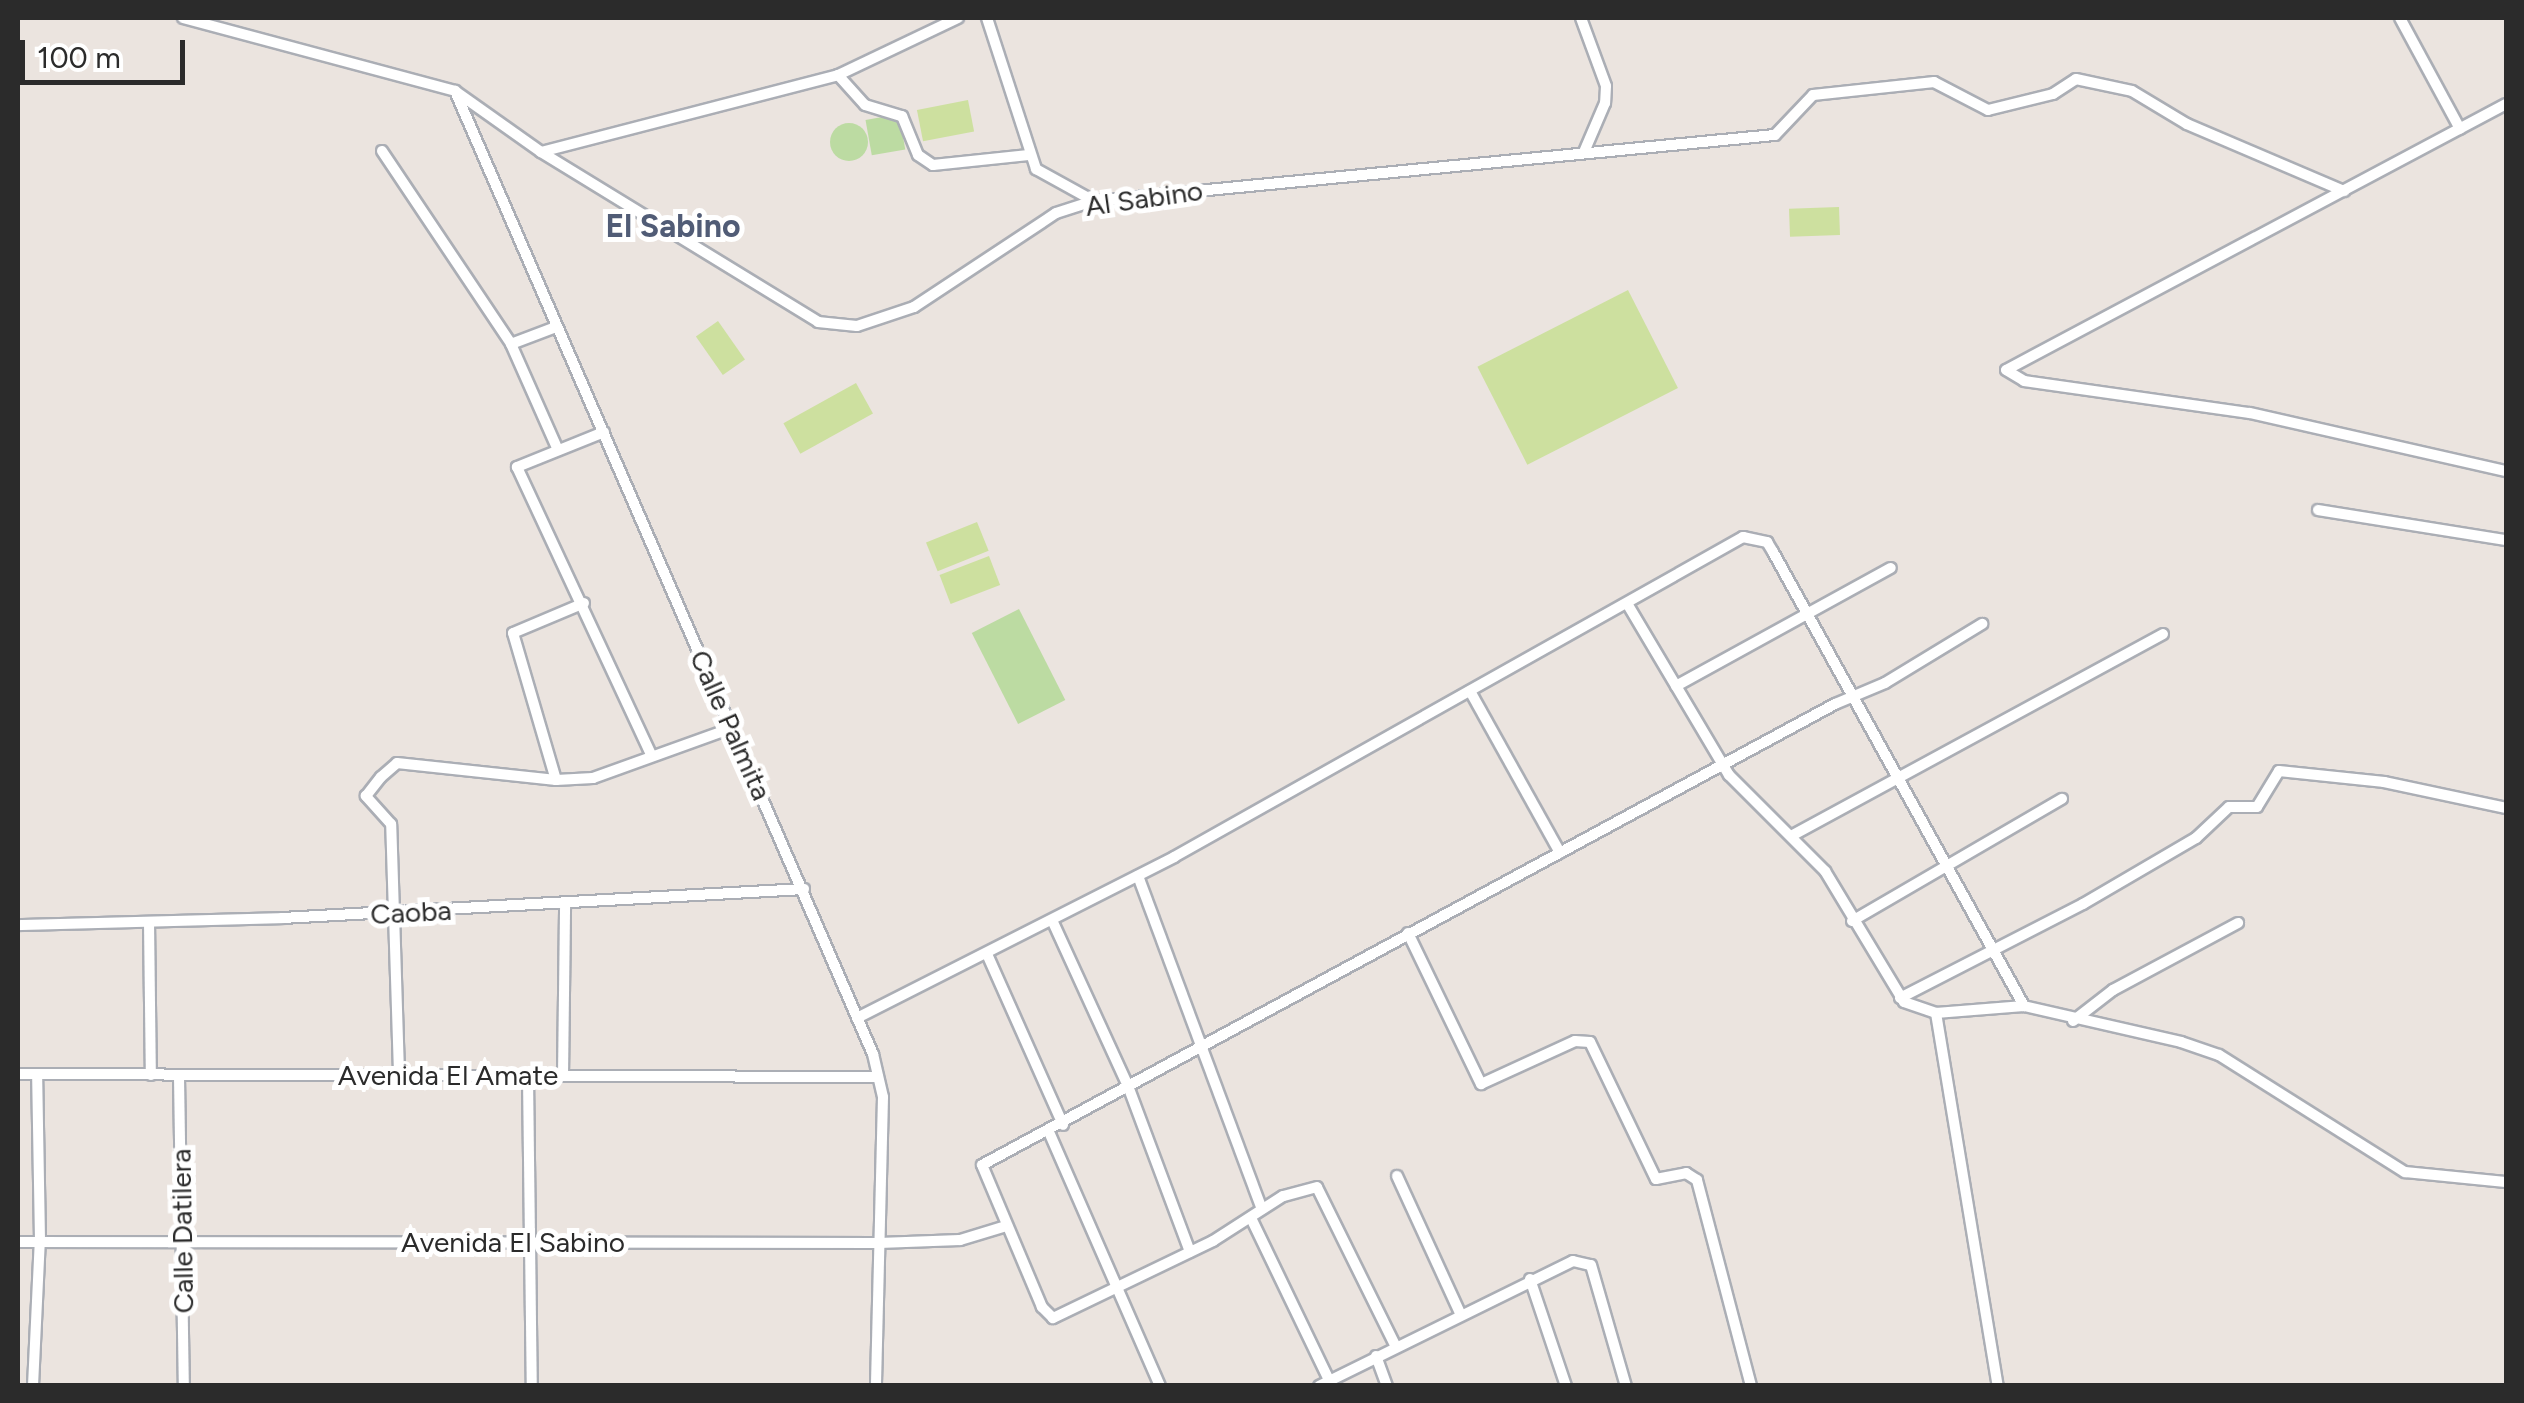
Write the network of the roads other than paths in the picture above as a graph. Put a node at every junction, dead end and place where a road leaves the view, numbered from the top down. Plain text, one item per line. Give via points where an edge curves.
1 (182, 18) edge
2 (958, 18) edge
3 (987, 18) edge
4 (1581, 18) edge
5 (2400, 18) edge
6 (227, 23) edge
7 (838, 75) junction
8 (455, 91) junction
9 (2506, 104) edge
10 (2460, 129) junction
11 (382, 151) dead end
12 (540, 152) junction
13 (1584, 152) junction
14 (1028, 156) junction
15 (2344, 191) junction
16 (1094, 201) junction
17 (556, 327) junction
18 (511, 344) junction
19 (604, 432) junction
20 (558, 450) junction
21 (2506, 471) edge
22 (2318, 510) dead end
23 (2506, 540) edge
24 (1890, 568) dead end
25 (584, 603) junction
26 (1628, 605) junction
27 (1807, 617) junction
28 (1982, 624) dead end
29 (2163, 634) dead end
30 (1676, 686) junction
31 (1470, 691) junction
32 (1854, 697) junction
33 (732, 728) junction
34 (651, 754) junction
35 (1724, 767) junction
36 (1896, 779) junction
37 (556, 780) junction
38 (2062, 799) dead end
39 (2506, 808) edge
40 (1793, 835) junction
41 (1560, 853) junction
42 (1946, 866) junction
43 (1138, 876) junction
44 (804, 889) junction
45 (565, 904) junction
46 (391, 913) junction
47 (1052, 920) junction
48 (1852, 921) junction
49 (149, 922) junction
50 (2238, 923) dead end
51 (18, 925) edge
52 (1408, 932) junction
53 (1991, 950) junction
54 (988, 954) junction
55 (1900, 998) junction
56 (2024, 1006) junction
57 (1936, 1013) junction
58 (857, 1018) junction
59 (2073, 1021) junction
60 (1198, 1048) junction
61 (18, 1074) edge
62 (400, 1074) junction
63 (37, 1075) junction
64 (152, 1075) junction
65 (179, 1076) junction
66 (563, 1076) junction
67 (528, 1077) junction
68 (878, 1077) junction
69 (1128, 1086) junction
70 (1063, 1124) junction
71 (1049, 1132) junction
72 (1397, 1176) dead end
73 (2506, 1182) edge
74 (1262, 1209) junction
75 (1251, 1218) junction
76 (1006, 1226) junction
77 (40, 1240) junction
78 (533, 1241) junction
79 (18, 1242) edge
80 (184, 1242) junction
81 (878, 1243) junction
82 (1190, 1252) junction
83 (1530, 1279) junction
84 (1116, 1290) junction
85 (1461, 1314) junction
86 (1396, 1346) junction
87 (1376, 1356) junction
88 (1324, 1383) edge
89 (33, 1386) edge
90 (184, 1386) edge
91 (532, 1386) edge
92 (876, 1386) edge
93 (1160, 1386) edge
94 (1388, 1386) edge
95 (1566, 1386) edge
96 (1626, 1386) edge
97 (1751, 1386) edge
98 (1998, 1386) edge

1 - 6 street, Al Sabino
2 - 7 street
3 - 14 street via 1026,130
4 - 13 street via 1606,86
5 - 10 street
6 - 8 street, Al Sabino
7 - 12 street
7 - 14 street via 865,105 902,116 918,155 933,165
8 - 12 street, Al Sabino
8 - 17 street, Calle Palmita
9 - 10 street
10 - 15 street
11 - 18 street
12 - 16 street, Al Sabino via 818,322 857,326 914,307 1056,214
13 - 15 street, Al Sabino via 1775,135 1812,95 1934,82 1988,110 2053,94 2076,80 2132,91 2187,124
13 - 16 street, Al Sabino
14 - 16 street via 1036,169
15 - 21 street via 2006,370 2024,381 2250,413
17 - 18 street
17 - 19 street, Calle Palmita
18 - 20 street
19 - 20 street
19 - 33 street, Calle Palmita
20 - 25 street via 517,466
22 - 23 street
24 - 27 street
25 - 34 street
25 - 37 street via 513,633
26 - 27 street via 1743,537 1773,552
26 - 30 street
26 - 31 street
27 - 30 street
27 - 32 street
28 - 32 street
29 - 36 street
30 - 35 street
31 - 41 street
31 - 43 street
32 - 35 street
32 - 36 street
33 - 34 street
33 - 44 street, Calle Palmita
34 - 37 street via 592,778
35 - 40 street
35 - 41 street
36 - 40 street
36 - 42 street
37 - 46 street via 397,763 366,796 391,824
38 - 42 street
39 - 53 street via 2384,782 2279,770 2256,808 2230,807 2196,838
40 - 48 street via 1824,871
41 - 52 street
42 - 48 street
42 - 53 street
43 - 47 street
43 - 60 street
44 - 45 street, Caoba
44 - 58 street, Calle Palmita
45 - 46 street, Caoba
45 - 66 street
46 - 49 street, Caoba
46 - 62 street
47 - 54 street
47 - 69 street
48 - 55 street
49 - 51 street, Caoba
49 - 64 street
50 - 59 street via 2113,990
52 - 60 street
52 - 97 street via 1481,1084 1584,1039 1596,1048 1656,1179 1686,1173 1697,1180
53 - 55 street
53 - 56 street
54 - 58 street
54 - 70 street
55 - 57 street
56 - 57 street
56 - 59 street
57 - 98 street
58 - 68 street, Calle Palmita
59 - 73 street via 2220,1055 2405,1172
60 - 69 street
60 - 74 street
61 - 63 street, Avenida El Amate
62 - 65 street, Avenida El Amate
62 - 67 street, Avenida El Amate
63 - 64 street, Avenida El Amate
63 - 77 street
64 - 65 street, Avenida El Amate
65 - 80 street, Calle Datilera
66 - 67 street, Avenida El Amate
66 - 68 street, Avenida El Amate
67 - 78 street
68 - 81 street, Calle Palmita
69 - 70 street
69 - 82 street
70 - 71 street
71 - 76 street via 982,1164
71 - 84 street
72 - 85 street
74 - 75 street
74 - 86 street via 1309,1186 1324,1192
75 - 82 street
75 - 88 street
76 - 81 street, Avenida El Sabino via 960,1240
76 - 84 street via 1048,1315 1060,1318
77 - 79 street, Avenida El Sabino
77 - 80 street, Avenida El Sabino
77 - 89 street
78 - 80 street, Avenida El Sabino
78 - 81 street, Avenida El Sabino
78 - 91 street
80 - 90 street, Calle Datilera
81 - 92 street, Calle Palmita
82 - 84 street
83 - 85 street
83 - 95 street
83 - 96 street via 1573,1261 1591,1265
84 - 93 street
85 - 86 street
86 - 87 street
87 - 88 street
87 - 94 street

